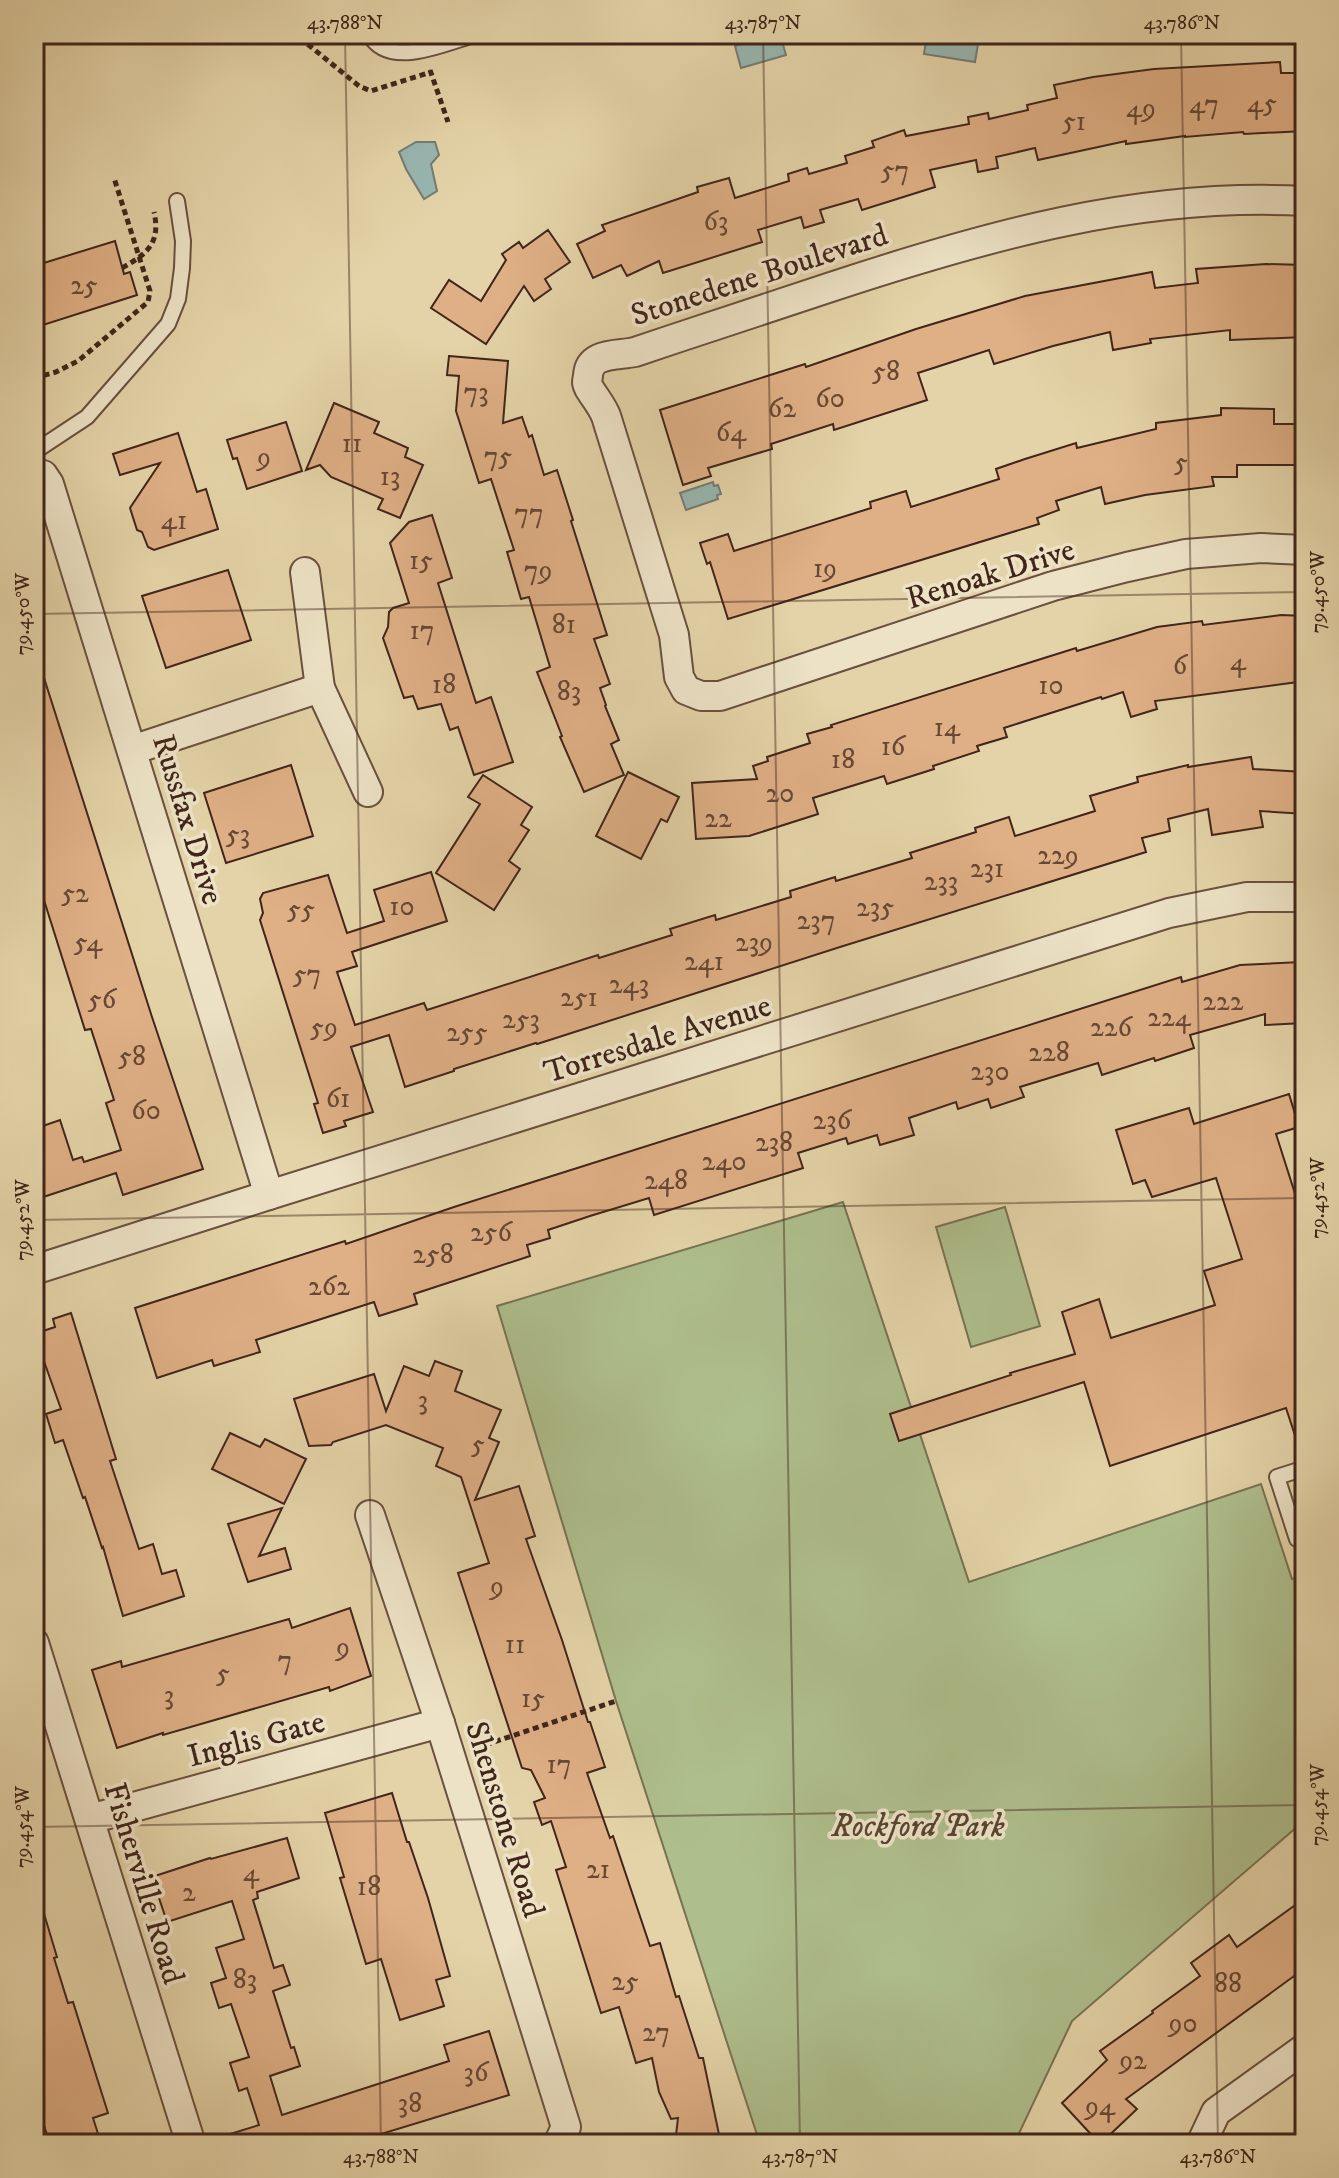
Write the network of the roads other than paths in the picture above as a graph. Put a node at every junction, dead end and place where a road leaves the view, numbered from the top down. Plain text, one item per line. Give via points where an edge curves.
1 (369, 34) edge
2 (477, 34) edge
3 (177, 201) dead end
4 (1305, 201) edge
5 (34, 452) edge
6 (34, 473) edge
7 (1305, 550) edge
8 (305, 572) dead end
9 (320, 688) junction
10 (701, 696) joint
11 (132, 750) junction
12 (368, 792) dead end
13 (1305, 897) edge
14 (269, 1195) junction
15 (34, 1270) edge
16 (1305, 1468) edge
17 (370, 1515) dead end
18 (1301, 1538) edge
19 (34, 1643) edge
20 (440, 1723) junction
21 (90, 1819) junction
22 (1305, 2048) edge
23 (191, 2144) edge
24 (558, 2144) edge
25 (1201, 2144) edge

1 - 2 lane via 389,52 406,53
3 - 5 lane via 182,268 168,324 87,417
4 - 10 street, Stonedene Boulevard via 1255,198 1167,204 1060,221 933,254 635,352 596,359 588,369 587,385 606,416 674,635 679,677 686,690
6 - 11 street, Russfax Drive via 49,484
7 - 10 street, Renoak Drive via 1186,554 1127,567 1053,586 720,696
8 - 9 street
9 - 11 street
9 - 12 street
11 - 14 street, Russfax Drive
13 - 14 street, Torresdale Avenue via 1247,897 1169,913
14 - 15 street, Torresdale Avenue
16 - 18 lane via 1277,1477
17 - 20 street, Shenstone Road
19 - 21 street, Fisherville Road
20 - 21 street, Inglis Gate
20 - 24 street, Shenstone Road via 566,2127
21 - 23 street, Fisherville Road
22 - 25 street via 1216,2112

